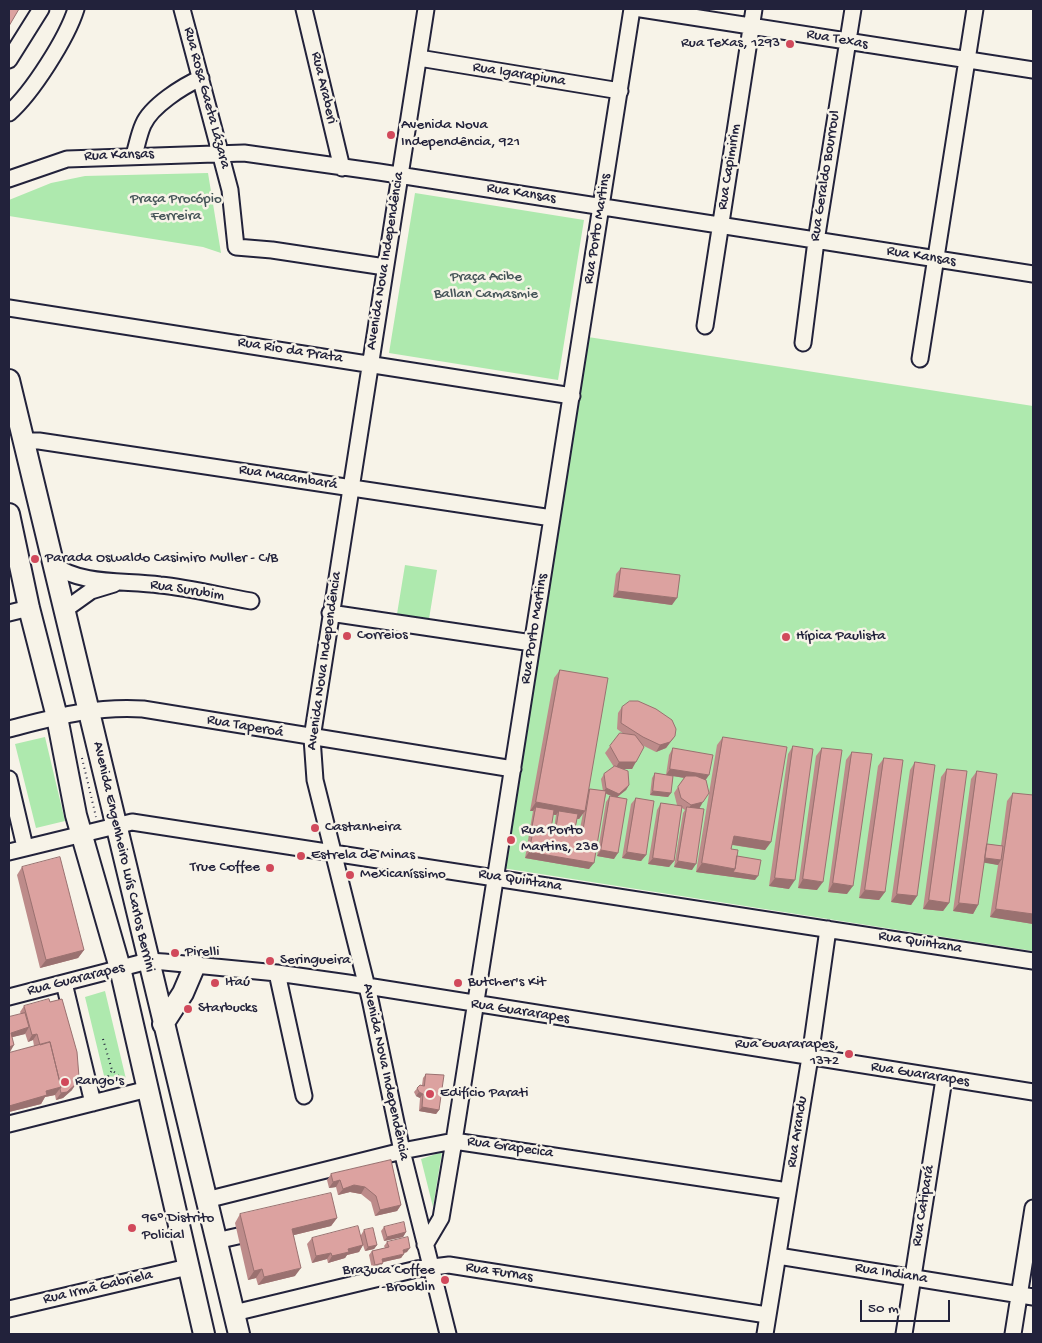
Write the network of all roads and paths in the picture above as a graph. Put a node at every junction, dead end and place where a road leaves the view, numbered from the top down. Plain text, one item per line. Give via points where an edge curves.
1 (41, 9) edge
2 (76, 9) edge
3 (182, 9) edge
4 (304, 9) edge
5 (426, 9) edge
6 (632, 9) edge
7 (641, 9) edge
8 (754, 9) edge
9 (852, 9) edge
10 (975, 9) edge
11 (752, 25) junction
12 (847, 42) junction
13 (418, 58) junction
14 (9, 60) edge
15 (967, 60) junction
16 (1033, 70) edge
17 (201, 78) junction
18 (620, 91) junction
19 (9, 112) edge
20 (222, 153) junction
21 (134, 155) junction
22 (342, 168) junction
23 (400, 176) junction
24 (9, 179) edge
25 (601, 207) junction
26 (721, 226) junction
27 (816, 241) junction
28 (936, 260) junction
29 (385, 267) junction
30 (1033, 274) edge
31 (9, 308) edge
32 (705, 326) dead end
33 (803, 343) dead end
34 (920, 359) dead end
35 (370, 364) junction
36 (9, 380) edge
37 (572, 396) junction
38 (23, 441) junction
39 (350, 488) junction
40 (9, 516) edge
41 (552, 518) junction
42 (52, 564) junction
43 (123, 583) junction
44 (251, 601) dead end
45 (29, 608) junction
46 (63, 611) junction
47 (9, 613) edge
48 (330, 613) junction
49 (532, 643) junction
50 (89, 710) junction
51 (57, 716) junction
52 (9, 729) edge
53 (312, 738) junction
54 (513, 769) junction
55 (9, 779) edge
56 (116, 824) junction
57 (81, 833) junction
58 (25, 847) junction
59 (9, 852) edge
60 (335, 852) junction
61 (496, 877) junction
62 (828, 928) junction
63 (148, 961) junction
64 (1033, 961) edge
65 (195, 965) junction
66 (120, 968) junction
67 (278, 973) junction
68 (64, 983) junction
69 (367, 988) junction
70 (9, 997) edge
71 (476, 1005) junction
72 (163, 1024) junction
73 (103, 1039) dead end
74 (810, 1057) junction
75 (112, 1070) dead end
76 (944, 1078) junction
77 (148, 1089) junction
78 (1033, 1092) edge
79 (304, 1096) dead end
80 (93, 1103) junction
81 (9, 1124) edge
82 (454, 1141) junction
83 (402, 1151) junction
84 (788, 1191) junction
85 (206, 1200) junction
86 (1033, 1208) edge
87 (238, 1236) dead end
88 (216, 1241) junction
89 (425, 1245) junction
90 (778, 1256) junction
91 (188, 1266) junction
92 (430, 1267) junction
93 (913, 1278) junction
94 (1026, 1296) edge
95 (9, 1309) edge
96 (234, 1313) junction
97 (768, 1315) junction
98 (204, 1334) edge
99 (239, 1334) edge
100 (448, 1334) edge
101 (764, 1334) edge
102 (904, 1334) edge
103 (1013, 1334) edge

1 - 14 street
2 - 19 street via 42,72 28,93
3 - 17 street, Rua Rosa Gaeta Lázara
4 - 22 street, Rua Araberi
5 - 13 street, Avenida Nova Independência
6 - 18 street, Rua Porto Martins
7 - 11 street, Rua Texas
8 - 11 street, Rua Capimirim
9 - 12 street, Rua Geraldo Bourroul
10 - 15 street
11 - 12 street, Rua Texas
11 - 26 street, Rua Capimirim
12 - 15 street, Rua Texas
12 - 27 street, Rua Geraldo Bourroul
13 - 18 street, Rua Igarapiuna
13 - 23 street, Avenida Nova Independência
15 - 16 street, Rua Texas
15 - 28 street
17 - 20 street, Rua Rosa Gaeta Lázara
17 - 21 street via 166,100 144,123
18 - 25 street, Rua Porto Martins
20 - 21 street, Rua Kansas
20 - 22 street, Rua Kansas via 244,153
20 - 29 street, Rua Rosa Gaeta Lázara via 236,247
21 - 24 street, Rua Kansas via 67,158
22 - 23 street, Rua Kansas
23 - 25 street, Rua Kansas
23 - 29 street, Avenida Nova Independência
25 - 26 street, Rua Kansas
25 - 37 street, Rua Porto Martins
26 - 27 street, Rua Kansas
26 - 32 street, Rua Capimirim
27 - 28 street, Rua Kansas
27 - 33 street, Rua Geraldo Bourroul
28 - 30 street, Rua Kansas
28 - 34 street
29 - 35 street, Avenida Nova Independência
31 - 35 street, Rua Rio da Prata
35 - 37 street, Rua Rio da Prata
35 - 39 street, Avenida Nova Independência
36 - 38 main road, Avenida Engenheiro Luís Carlos Berrini
37 - 41 street, Rua Porto Martins
38 - 39 street, Rua Macambará
38 - 42 main road, Avenida Engenheiro Luís Carlos Berrini
39 - 41 street, Rua Macambará
39 - 48 street, Avenida Nova Independência
40 - 45 main road, Avenida Engenheiro Luís Carlos Berrini
41 - 49 street, Rua Porto Martins
42 - 43 street, Rua Surubim via 78,576
42 - 46 main road, Avenida Engenheiro Luís Carlos Berrini
43 - 44 street, Rua Surubim via 160,584
43 - 46 street, Rua Surubim via 91,591
45 - 47 street
45 - 51 main road, Avenida Engenheiro Luís Carlos Berrini
46 - 50 main road, Avenida Engenheiro Luís Carlos Berrini
48 - 49 street
48 - 53 street, Avenida Nova Independência
49 - 54 street, Rua Porto Martins
50 - 51 street, Rua Taperoá
50 - 53 street, Rua Taperoá via 113,707 143,709
50 - 56 main road, Avenida Engenheiro Luís Carlos Berrini
51 - 52 street, Rua Taperoá
51 - 57 main road, Avenida Engenheiro Luís Carlos Berrini
53 - 54 street, Rua Taperoá
53 - 60 street, Avenida Nova Independência via 315,780
54 - 61 street, Rua Porto Martins
55 - 58 street
56 - 57 street, Rua Quintana
56 - 60 street, Rua Quintana via 132,822
56 - 63 main road, Avenida Engenheiro Luís Carlos Berrini
57 - 58 street, Rua Quintana
57 - 66 main road, Avenida Engenheiro Luís Carlos Berrini
58 - 59 street, Rua Quintana
60 - 61 street, Rua Quintana
60 - 69 street, Avenida Nova Independência
61 - 62 street, Rua Quintana
61 - 71 street, Rua Porto Martins
62 - 64 street, Rua Quintana
62 - 74 street, Rua Arandu
63 - 65 street, Rua Guararapes
63 - 66 street, Rua Guararapes
63 - 72 main road, Avenida Engenheiro Luís Carlos Berrini
65 - 67 street, Rua Guararapes
65 - 72 main road via 183,993
66 - 68 street, Rua Guararapes
66 - 77 main road, Avenida Engenheiro Luís Carlos Berrini
67 - 69 street, Rua Guararapes
67 - 79 street
68 - 70 street, Rua Guararapes
68 - 80 street
69 - 71 street, Rua Guararapes
69 - 83 street, Avenida Nova Independência
71 - 74 street, Rua Guararapes
71 - 82 street, Rua Porto Martins
72 - 85 main road, Avenida Engenheiro Luís Carlos Berrini
73 - 75 path
74 - 76 street, Rua Guararapes
74 - 84 street, Rua Arandu
76 - 78 street, Rua Guararapes
76 - 93 street, Rua Catipará
77 - 80 street
77 - 91 main road, Avenida Engenheiro Luís Carlos Berrini
80 - 81 street
82 - 83 street, Rua Grapecica
82 - 84 street, Rua Grapecica
82 - 89 street, Rua Porto Martins via 441,1218
83 - 85 street, Rua Grapecica
83 - 89 street, Avenida Nova Independência
84 - 90 street, Rua Arandu
85 - 88 main road, Avenida Engenheiro Luís Carlos Berrini
86 - 94 street
87 - 88 street
88 - 96 main road, Avenida Engenheiro Luís Carlos Berrini
89 - 92 street, Avenida Nova Independência
90 - 93 street, Rua Indiana
90 - 97 street, Rua Arandu
91 - 95 street, Rua Irmã Gabriela
91 - 98 main road, Avenida Engenheiro Luís Carlos Berrini
92 - 96 street, Rua Furnas
92 - 97 street, Rua Furnas via 449,1266
92 - 100 street, Avenida Nova Independência
93 - 94 street, Rua Indiana
93 - 102 street, Rua Catipará
94 - 103 street
96 - 99 main road, Avenida Engenheiro Luís Carlos Berrini
97 - 101 street, Rua Arandu

